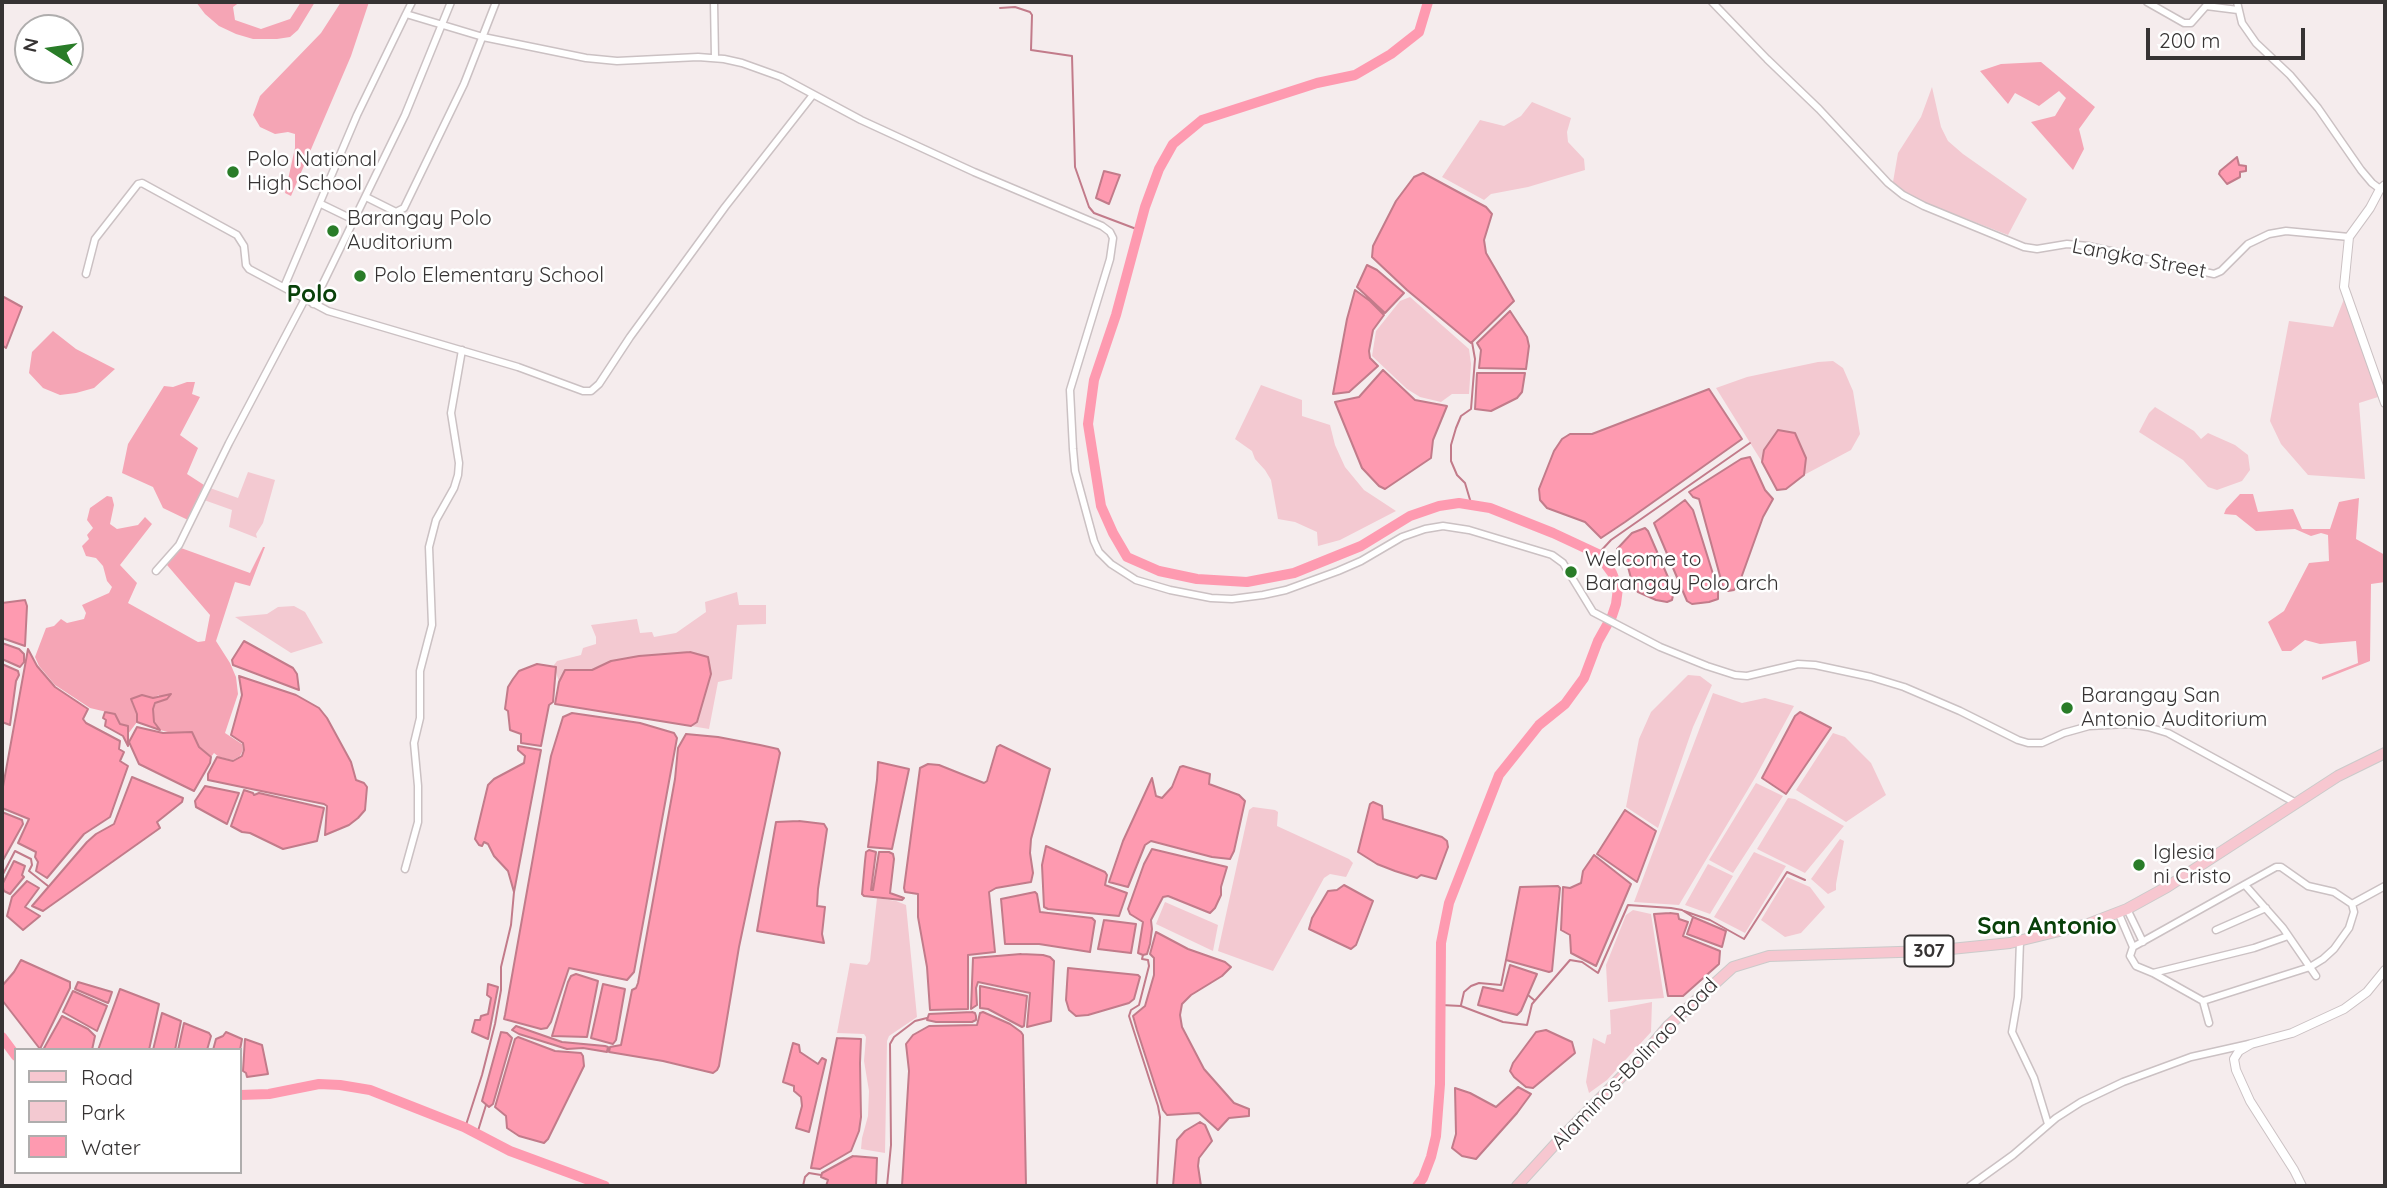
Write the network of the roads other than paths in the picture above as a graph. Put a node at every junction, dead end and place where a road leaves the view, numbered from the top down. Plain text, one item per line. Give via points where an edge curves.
1 (412, 2) edge
2 (451, 2) edge
3 (496, 2) edge
4 (715, 2) edge
5 (1713, 2) edge
6 (2147, 2) edge
7 (2238, 6) edge
8 (406, 14) junction
9 (441, 26) junction
10 (483, 37) junction
11 (715, 58) junction
12 (812, 96) junction
13 (2383, 187) edge
14 (366, 197) junction
15 (321, 204) junction
16 (354, 220) junction
17 (2349, 237) junction
18 (86, 274) dead end
19 (284, 287) junction
20 (305, 299) junction
21 (313, 304) junction
22 (462, 350) junction
23 (2385, 403) edge
24 (156, 571) dead end
25 (2385, 753) edge
26 (2296, 803) junction
27 (405, 869) dead end
28 (2245, 885) junction
29 (2385, 886) edge
30 (2352, 904) junction
31 (2266, 908) junction
32 (2123, 911) junction
33 (2216, 930) dead end
34 (2288, 936) junction
35 (2020, 941) junction
36 (2143, 942) junction
37 (2133, 947) junction
38 (2310, 967) junction
39 (2385, 970) edge
40 (2153, 973) junction
41 (2316, 976) dead end
42 (2203, 1001) junction
43 (2209, 1023) dead end
44 (2251, 1044) junction
45 (2225, 1048) junction
46 (2234, 1059) junction
47 (2048, 1124) junction
48 (1517, 1186) edge
49 (1970, 1186) edge
50 (2302, 1186) edge

1 - 8 street
2 - 9 street
3 - 10 street
4 - 11 street
5 - 17 street, Langka Street via 1903,195 2024,247 2076,244 2214,274 2248,244 2269,234 2286,231
6 - 7 street via 2184,23 2190,23 2206,6
7 - 13 street via 2242,23 2256,43 2311,99 2372,183
8 - 9 street
8 - 15 street
9 - 10 street
9 - 14 street
10 - 11 street via 617,61
10 - 14 street via 404,208 392,211
11 - 12 street via 761,69
12 - 22 street via 725,207 594,389 583,391
12 - 26 street via 1110,232 1110,259 1075,370 1070,406 1075,471 1088,527 1099,551 1123,573 1153,586 1232,599 1286,590 1361,561 1425,529 1469,530 1558,558 1593,611 1681,656 1735,674 1748,676 1798,664 1886,681 2028,743 2042,743 2081,727 2148,727
13 - 17 street
14 - 16 street
15 - 16 street
15 - 19 street
16 - 21 street
17 - 23 street via 2344,293
18 - 19 street via 95,239 142,183 237,235 249,269
19 - 20 street
20 - 21 street
20 - 24 street via 179,545
21 - 22 street
22 - 27 street via 451,413 459,469 429,547 432,625 420,671 420,718 414,743 418,822
25 - 26 main road, Alaminos-Bolinao Road / 307
26 - 32 main road, Alaminos-Bolinao Road / 307
28 - 30 street via 2278,866 2308,886 2334,892
28 - 31 street
28 - 36 street
29 - 30 street
30 - 38 street via 2352,921 2342,940
31 - 33 street
31 - 34 street
32 - 35 main road, Alaminos-Bolinao Road / 307 via 2088,925
32 - 36 street
32 - 37 street
34 - 38 street
34 - 40 street
35 - 47 street via 2012,1032 2034,1078
35 - 48 main road, Alaminos-Bolinao Road / 307 via 1931,951 1769,957 1733,967 1668,1026
36 - 37 street
37 - 40 street via 2130,956 2136,966
38 - 41 street
38 - 42 street
39 - 44 street via 2367,992 2344,1009 2292,1033
40 - 42 street
42 - 43 street
44 - 45 street
44 - 46 street
45 - 46 street
45 - 47 street via 2123,1083 2071,1107
46 - 50 street via 2250,1101
47 - 49 street

